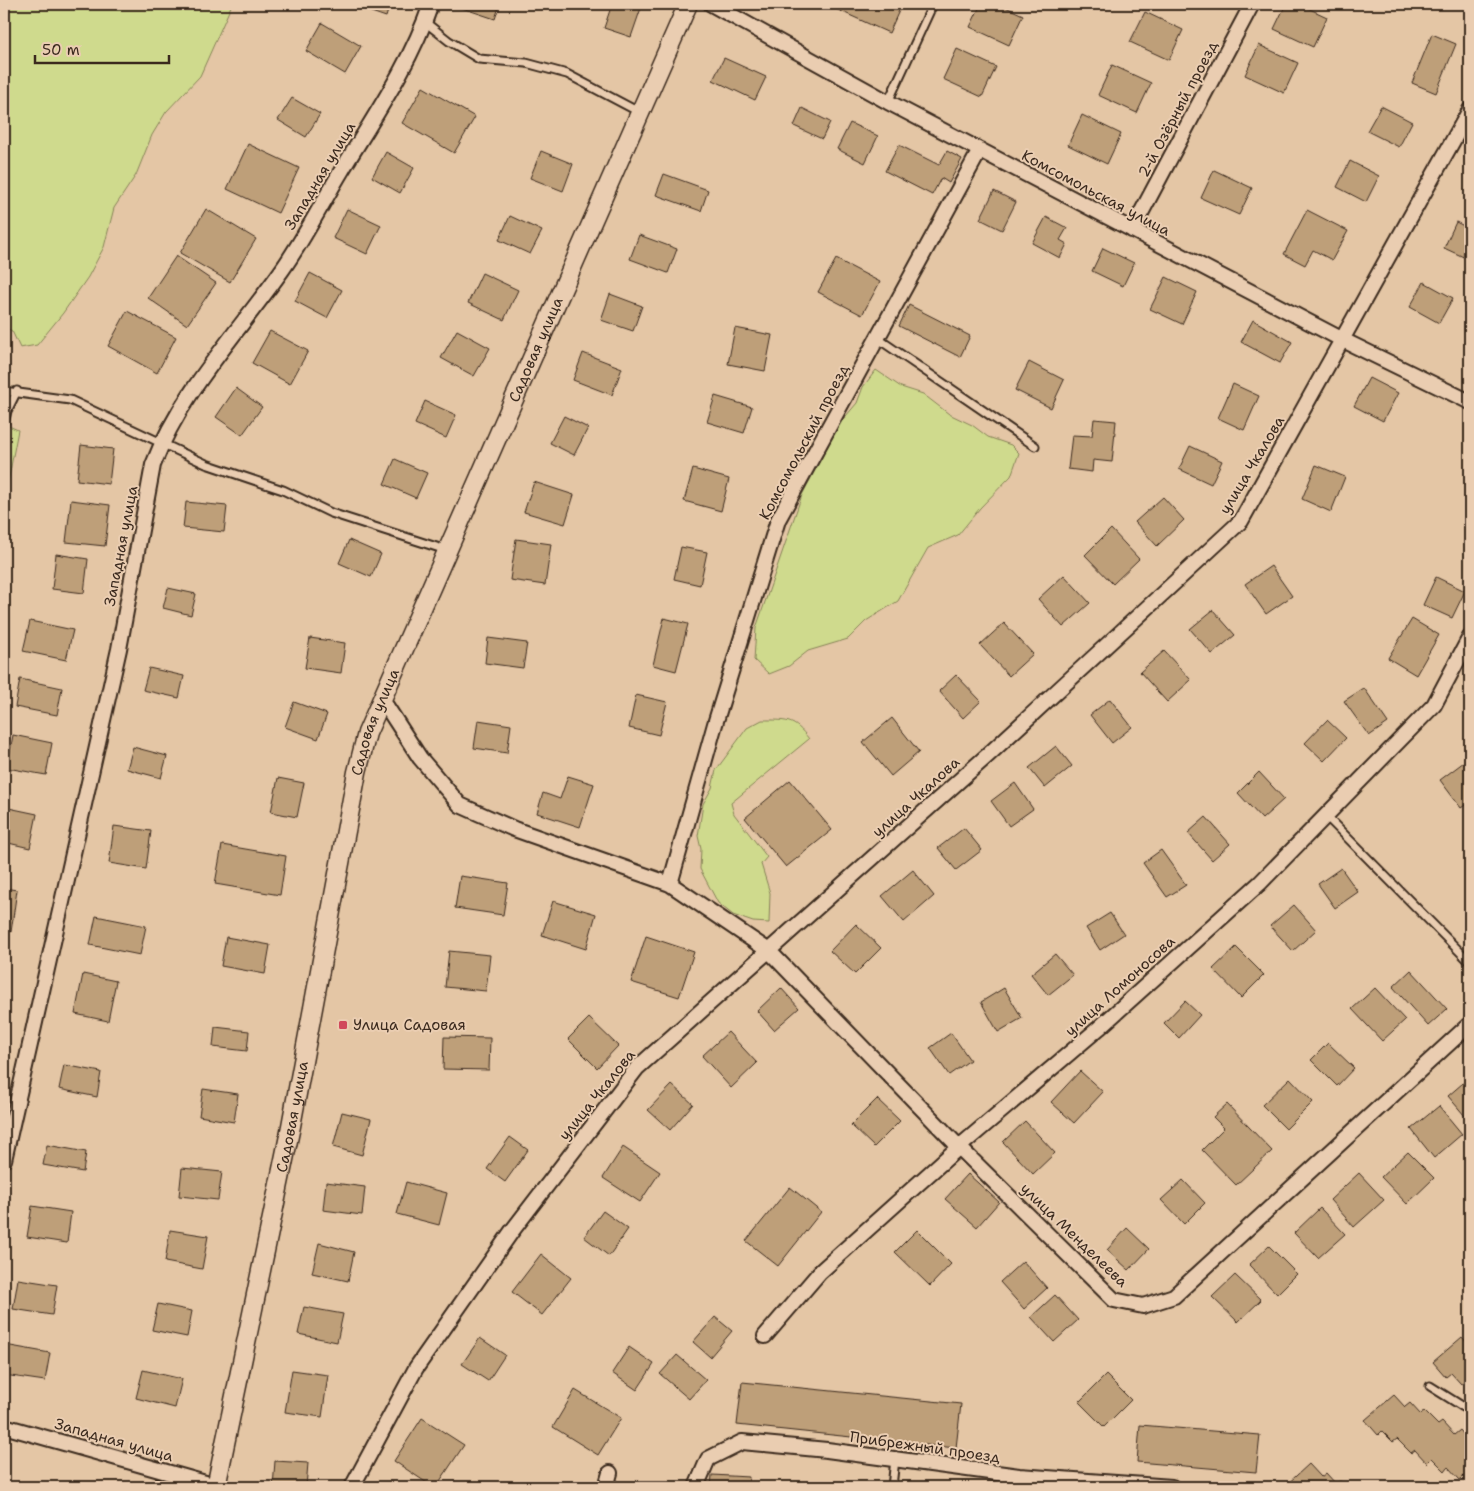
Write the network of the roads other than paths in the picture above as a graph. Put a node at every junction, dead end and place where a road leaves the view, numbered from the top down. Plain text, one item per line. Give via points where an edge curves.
1 (431, 4) edge
2 (688, 4) edge
3 (712, 4) edge
4 (933, 4) edge
5 (1252, 4) edge
6 (425, 22) junction
7 (888, 102) junction
8 (1470, 110) edge
9 (640, 112) junction
10 (980, 150) junction
11 (1132, 230) junction
12 (878, 338) junction
13 (1343, 340) junction
14 (4, 391) edge
15 (17, 391) junction
16 (1470, 402) edge
17 (4, 424) edge
18 (162, 443) junction
19 (1035, 446) dead end
20 (446, 550) junction
21 (1470, 636) edge
22 (381, 698) junction
23 (1326, 816) junction
24 (670, 884) junction
25 (769, 951) junction
26 (1470, 962) edge
27 (1470, 1024) edge
28 (959, 1146) junction
29 (4, 1160) edge
30 (765, 1336) dead end
31 (1430, 1386) dead end
32 (1470, 1411) edge
33 (4, 1426) edge
34 (895, 1459) junction
35 (610, 1473) dead end
36 (1089, 1484) edge
37 (216, 1486) edge
38 (352, 1487) edge
39 (606, 1487) edge
40 (696, 1487) edge
41 (892, 1487) edge
42 (1172, 1487) edge

1 - 6 street, Западная улица
2 - 9 street, Садовая улица
3 - 7 street, Комсомольская улица
4 - 7 lane
5 - 11 street, 2-й Озёрный проезд
6 - 9 lane via 479,59 526,63 567,74
6 - 18 street, Западная улица via 388,95 283,269 197,383
7 - 10 street, Комсомольская улица
8 - 13 street, улица Чкалова
9 - 20 street, Садовая улица
10 - 11 street, Комсомольская улица
10 - 12 street, Комсомольский проезд
11 - 13 street, Комсомольская улица
12 - 19 lane
12 - 24 street, Комсомольский проезд via 778,520
13 - 16 street, Комсомольская улица
13 - 25 street, улица Чкалова via 1241,520 988,755
14 - 15 lane
15 - 17 lane
15 - 18 lane via 70,400
18 - 20 lane via 206,464 283,490 331,513
18 - 29 street, Западная улица via 153,465 118,649
20 - 22 street, Садовая улица
21 - 23 street, улица Ломоносова via 1434,705
22 - 24 street, улица Менделеева via 420,758 460,804 514,829
22 - 37 street, Садовая улица via 367,733 357,772 291,1126
23 - 26 lane
23 - 28 street, улица Ломоносова via 1260,883 1099,1028
24 - 25 street, улица Менделеева
25 - 28 street, улица Менделеева
25 - 38 street, улица Чкалова via 637,1068 512,1231 416,1368
27 - 28 street, улица Менделеева via 1174,1296 1143,1306 1114,1300
28 - 30 street, улица Ломоносова via 820,1272
31 - 32 lane
33 - 37 street, Западная улица
34 - 36 street, Прибрежный проезд
34 - 40 street, Прибрежный проезд via 742,1442 708,1459
34 - 41 lane
35 - 39 street
36 - 42 street, Прибрежный проезд

